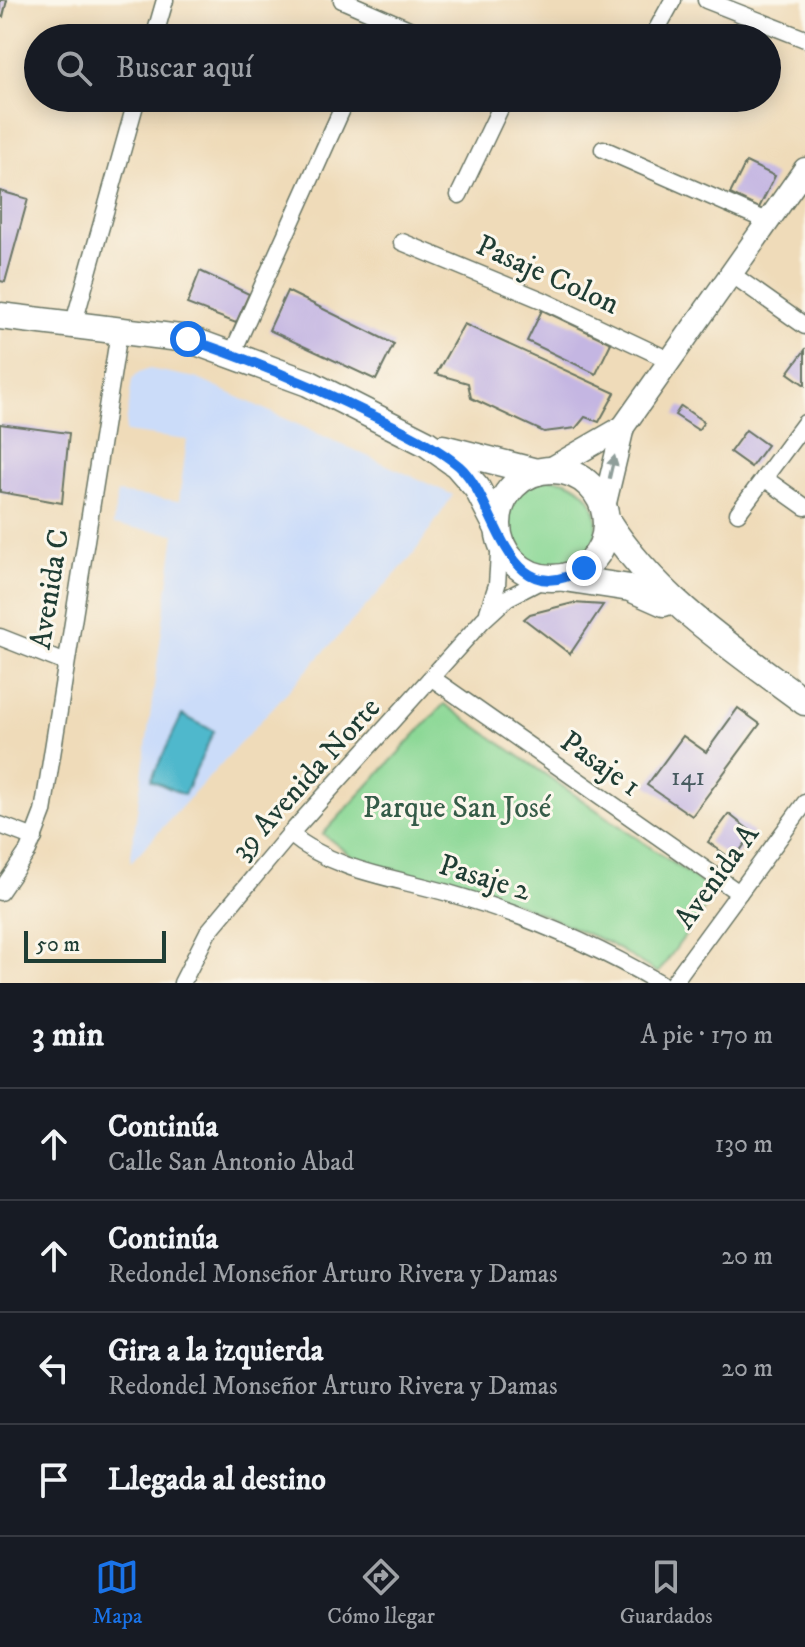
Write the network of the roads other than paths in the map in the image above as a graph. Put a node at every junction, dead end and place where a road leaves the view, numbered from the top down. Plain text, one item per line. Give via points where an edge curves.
1 (165, 0) edge
2 (342, 0) edge
3 (673, 0) edge
4 (706, 0) edge
5 (383, 19) junction
6 (158, 24) edge
7 (381, 24) edge
8 (395, 24) edge
9 (660, 24) edge
10 (767, 24) edge
11 (781, 30) edge
12 (805, 39) edge
13 (133, 112) edge
14 (341, 112) edge
15 (498, 112) edge
16 (603, 149) dead end
17 (805, 169) edge
18 (459, 195) dead end
19 (767, 221) junction
20 (402, 242) dead end
21 (730, 273) junction
22 (0, 316) edge
23 (73, 326) junction
24 (805, 326) edge
25 (119, 332) junction
26 (232, 354) junction
27 (669, 360) junction
28 (805, 423) edge
29 (623, 427) junction
30 (426, 443) junction
31 (544, 471) junction
32 (764, 478) junction
33 (805, 507) edge
34 (738, 513) dead end
35 (606, 514) junction
36 (498, 533) junction
37 (554, 578) junction
38 (688, 616) junction
39 (483, 620) junction
40 (0, 637) edge
41 (66, 663) junction
42 (432, 678) junction
43 (805, 702) edge
44 (805, 803) edge
45 (0, 825) edge
46 (290, 834) junction
47 (34, 838) junction
48 (0, 892) edge
49 (739, 893) junction
50 (182, 983) edge
51 (660, 983) edge
52 (673, 983) edge

1 - 6 street
2 - 5 street
3 - 9 street
4 - 10 street
5 - 7 street
5 - 8 street
11 - 12 street
13 - 23 street
14 - 26 street
15 - 18 street, Pasaje Colon
16 - 19 street
17 - 19 street
19 - 21 street
20 - 27 street, Pasaje Colon
21 - 24 street
21 - 27 street
22 - 23 main road
23 - 25 main road
25 - 26 main road via 188,339
25 - 41 street, Avenida C
26 - 30 main road via 308,383
27 - 29 street
28 - 32 street
29 - 31 street
35 -> 29 street
30 - 31 main road
30 - 36 main road via 471,478
31 - 35 main road via 582,478
31 - 36 main road via 509,491
32 - 33 street
32 - 34 street
35 - 37 main road via 605,539 597,555 584,568
35 - 38 main road via 630,557
36 - 37 main road via 515,564
36 - 39 street, 39 Avenida Norte via 497,585
37 - 38 main road via 630,588
37 - 39 street, 39 Avenida Norte via 507,598
38 - 43 main road
39 - 42 street, 39 Avenida Norte
40 - 41 street
41 - 47 street, Avenida C via 43,812
42 - 46 street, 39 Avenida Norte
42 - 49 street, Pasaje 1
44 - 49 street, Avenida A
45 - 47 street
46 - 50 street, 39 Avenida Norte via 208,932
46 - 51 street, Pasaje 2 via 347,866 528,918 600,948
47 - 48 street, Avenida C
49 - 52 street, Avenida A

